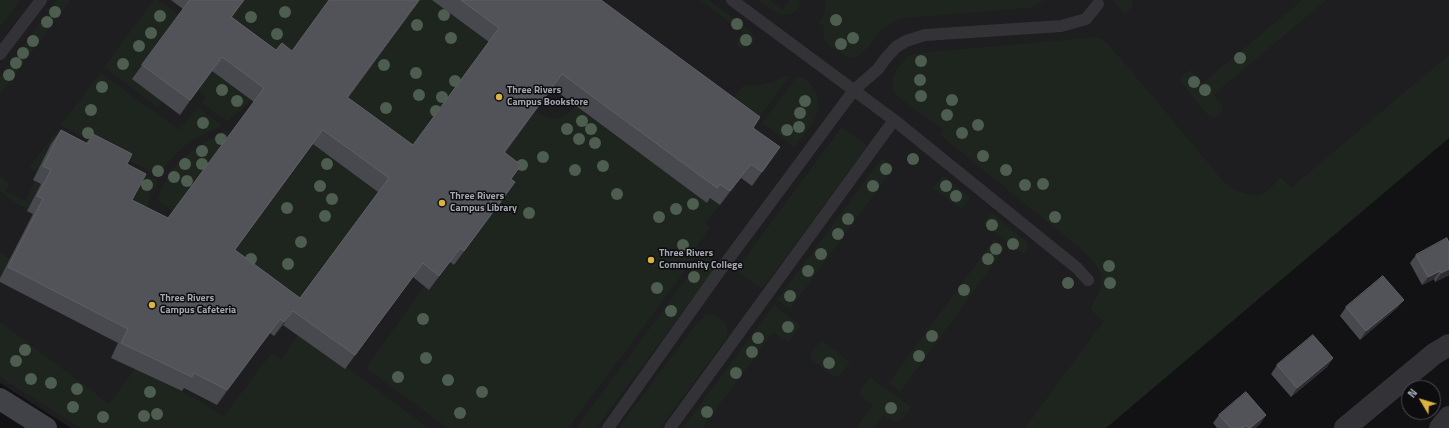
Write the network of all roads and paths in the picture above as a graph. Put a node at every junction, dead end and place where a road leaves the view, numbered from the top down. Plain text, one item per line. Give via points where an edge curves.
1 (41, 0) edge
2 (732, 0) edge
3 (1098, 4) dead end
4 (0, 54) edge
5 (854, 90) junction
6 (894, 120) junction
7 (1088, 280) dead end
8 (1449, 346) edge
9 (0, 399) edge
10 (1449, 417) edge
11 (46, 428) edge
12 (608, 428) edge
13 (670, 428) edge
14 (1345, 428) edge
15 (1440, 428) edge

1 - 4 lane
2 - 5 lane
3 - 5 lane via 1086,19 1062,26 915,37 896,47 878,69
5 - 6 lane
5 - 12 lane via 716,276
6 - 7 lane via 1077,268
6 - 13 lane
8 - 14 street via 1434,354
9 - 11 main road
10 - 15 street

